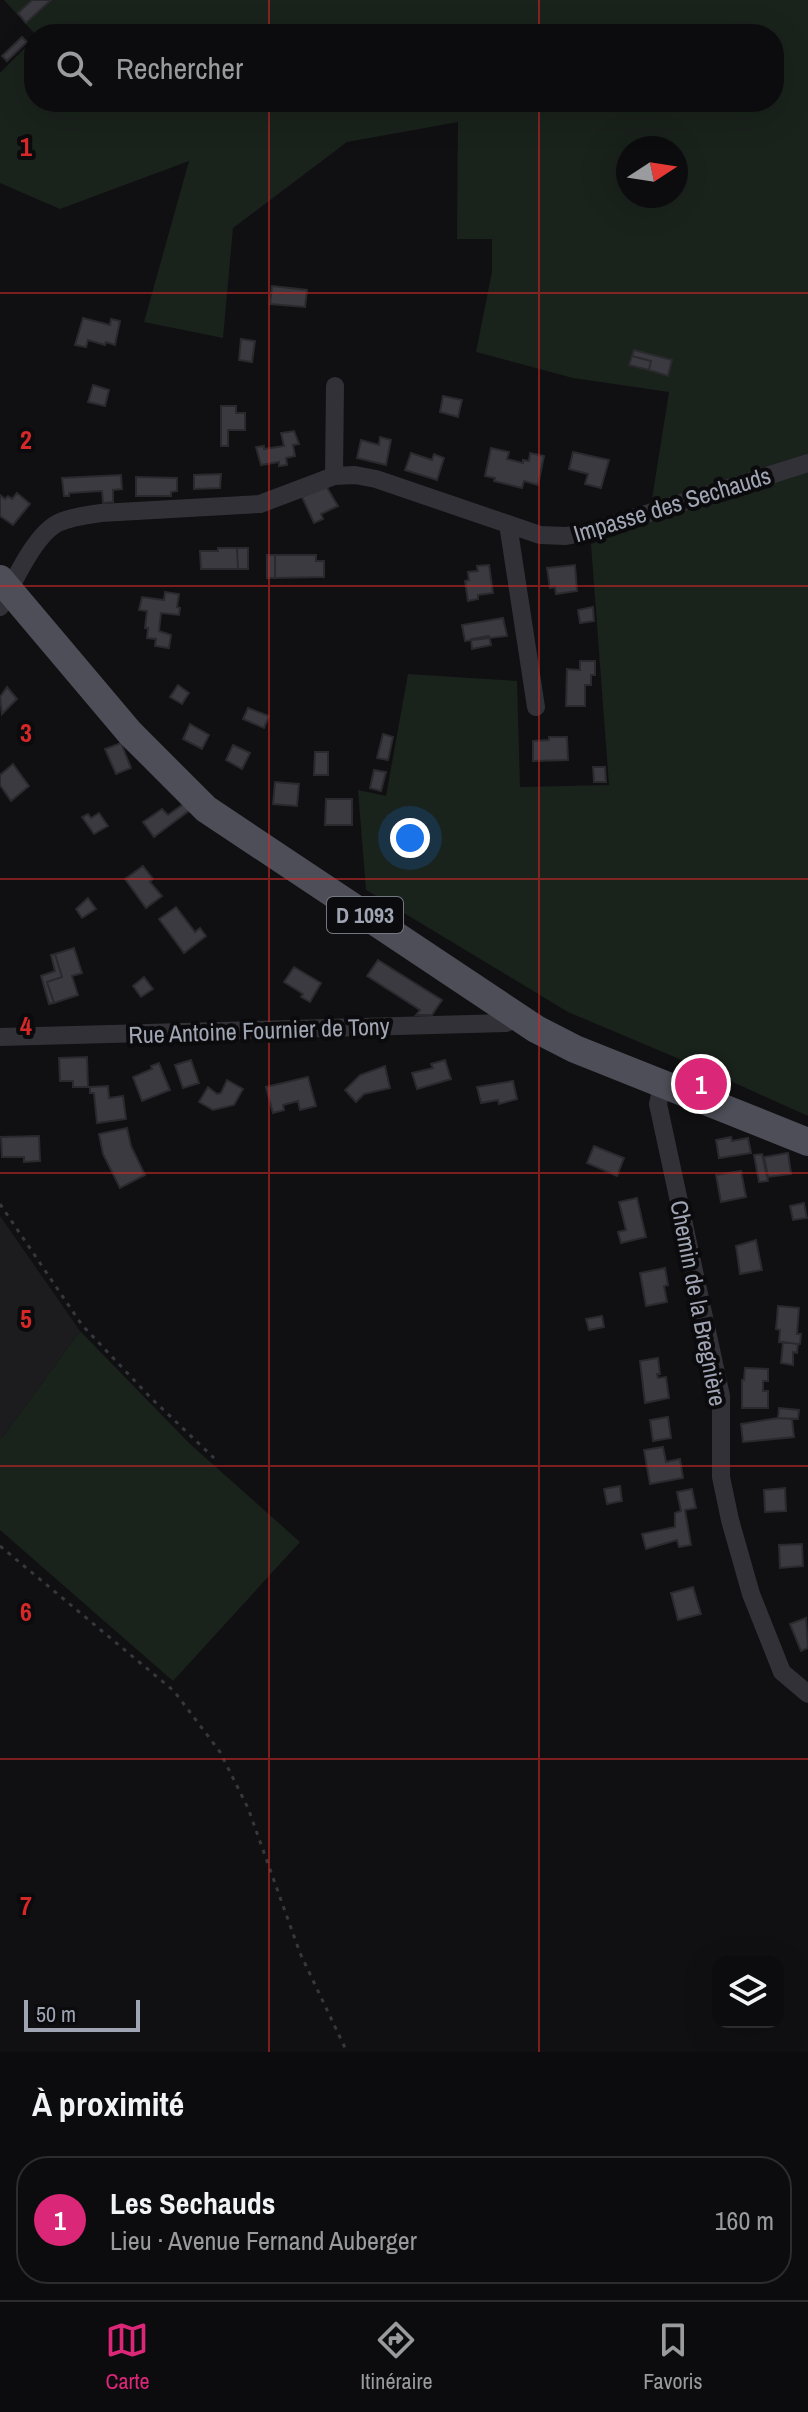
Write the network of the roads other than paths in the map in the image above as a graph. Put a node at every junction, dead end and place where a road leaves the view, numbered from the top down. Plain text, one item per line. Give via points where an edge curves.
1 (335, 386) dead end
2 (808, 463) edge
3 (334, 476) junction
4 (508, 524) junction
5 (3, 592) edge
6 (536, 707) dead end
7 (518, 1018) junction
8 (0, 1037) edge
9 (662, 1085) junction
10 (808, 1142) edge
11 (808, 1694) edge

1 - 3 street
2 - 4 street, Impasse des Sechauds via 578,534 540,535
3 - 4 street, Impasse des Sechauds via 376,479
3 - 5 street, Impasse des Sechauds via 260,504 101,513 58,523 42,535
4 - 6 street
5 - 7 main road, D 1093 via 206,809
7 - 8 street, Rue Antoine Fournier de Tony via 506,1023
7 - 9 main road, D 1093 via 575,1049
9 - 10 main road, D 1093
9 - 11 street, Chemin de la Bregnière via 658,1104 721,1396 721,1477 730,1520 751,1594 782,1672

